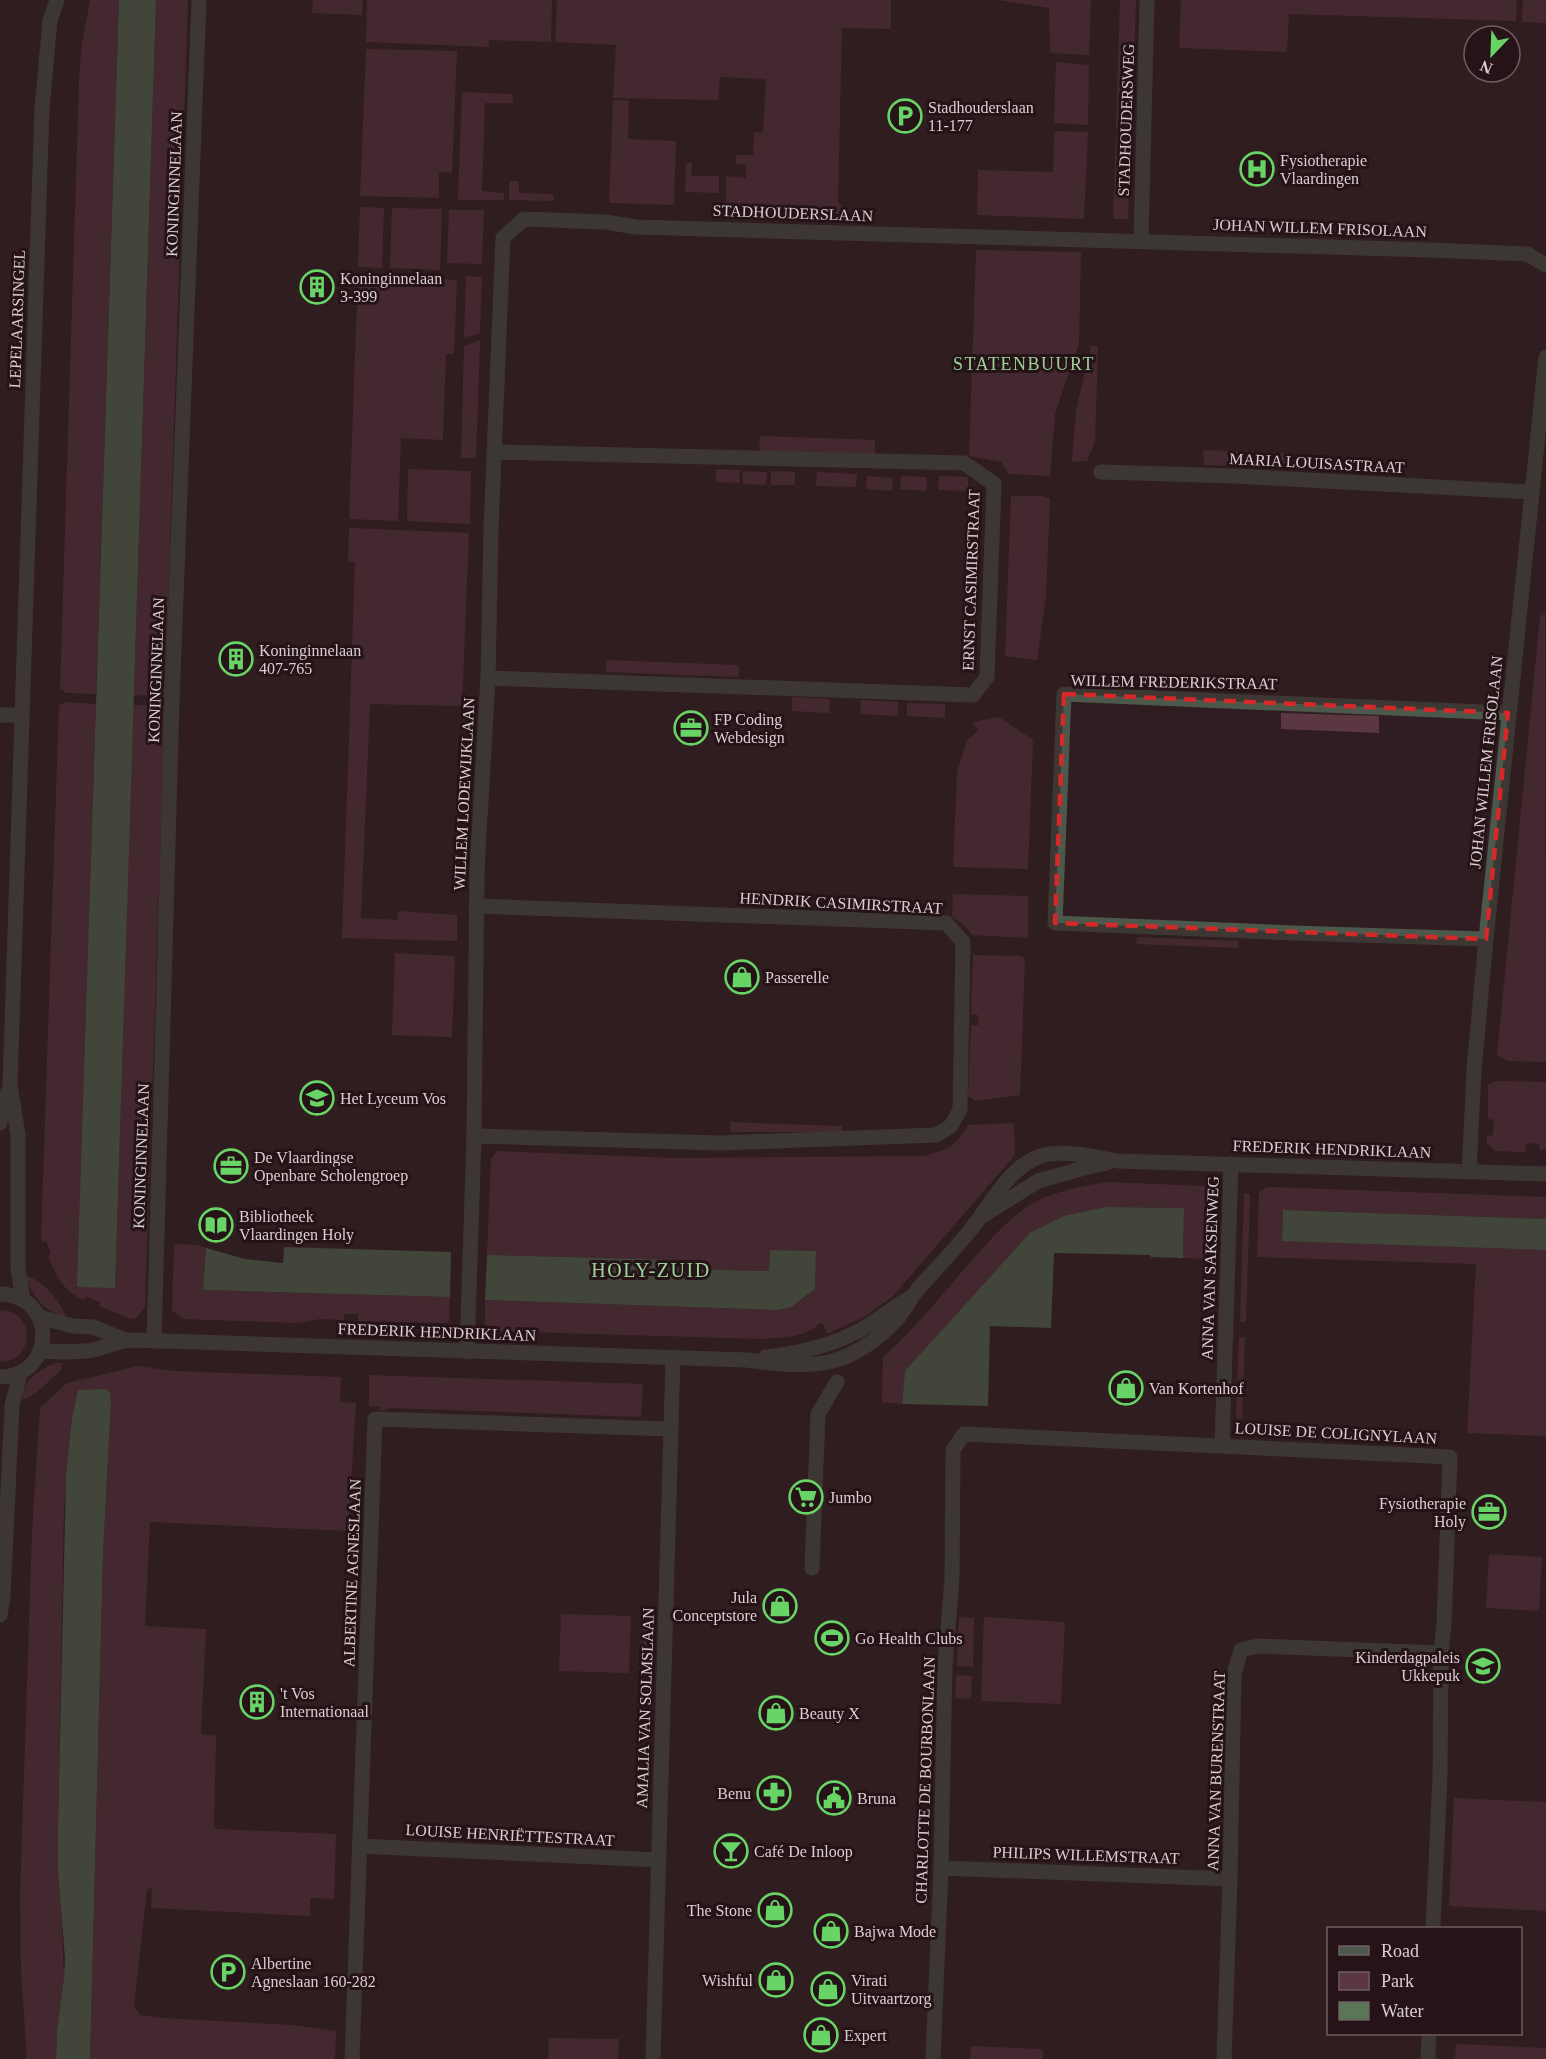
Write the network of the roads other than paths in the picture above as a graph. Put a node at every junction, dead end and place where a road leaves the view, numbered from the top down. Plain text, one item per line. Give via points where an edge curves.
1 (45, 0) edge
2 (57, 0) edge
3 (199, 0) edge
4 (1147, 0) edge
5 (50, 21) junction
6 (503, 238) joint
7 (1090, 241) joint
8 (1141, 241) junction
9 (1546, 264) edge
10 (1546, 357) edge
11 (494, 452) junction
12 (1101, 472) dead end
13 (1531, 492) junction
14 (488, 678) junction
15 (1508, 712) junction
16 (0, 715) edge
17 (22, 715) junction
18 (477, 906) junction
19 (1486, 939) junction
20 (10, 1085) junction
21 (0, 1123) edge
22 (474, 1136) junction
23 (1118, 1161) junction
24 (1231, 1164) junction
25 (1469, 1172) junction
26 (1546, 1174) edge
27 (980, 1218) junction
28 (0, 1294) edge
29 (23, 1300) junction
30 (39, 1317) junction
31 (125, 1340) junction
32 (154, 1341) junction
33 (40, 1351) junction
34 (466, 1352) junction
35 (673, 1358) junction
36 (20, 1373) junction
37 (0, 1377) edge
38 (837, 1382) dead end
39 (671, 1429) junction
40 (964, 1434) joint
41 (1222, 1445) junction
42 (812, 1568) dead end
43 (0, 1615) edge
44 (1441, 1653) junction
45 (359, 1846) junction
46 (658, 1860) junction
47 (941, 1868) junction
48 (1230, 1879) junction
49 (1433, 1927) edge
50 (1429, 2035) edge
51 (352, 2059) edge
52 (653, 2059) edge
53 (933, 2059) edge
54 (1224, 2059) edge
55 (1428, 2059) edge

1 - 5 street, LEPELAARSINGEL
2 - 5 street, LEPELAARSINGEL
3 - 32 street, KONINGINNELAAN via 172,701
4 - 8 street, STADHOUDERSWEG
5 - 17 street, LEPELAARSINGEL via 42,108
6 - 7 street, STADHOUDERSLAAN via 524,219 636,227
6 - 11 street, WILLEM LODEWIJKLAAN
7 - 8 street, JOHAN WILLEM FRISOLAAN
8 - 9 street, JOHAN WILLEM FRISOLAAN via 1527,254
10 - 13 street, JOHAN WILLEM FRISOLAAN
11 - 14 street, WILLEM LODEWIJKLAAN
11 - 14 street, ERNST CASIMIRSTRAAT via 964,463 994,484 987,677 973,695
12 - 13 street, MARIA LOUISASTRAAT
13 - 15 street, JOHAN WILLEM FRISOLAAN
14 - 18 street, WILLEM LODEWIJKLAAN
15 - 19 street, JOHAN WILLEM FRISOLAAN
15 - 19 street, WILLEM FREDERIKSTRAAT via 1064,694 1055,923
16 - 17 street
17 - 20 street, LEPELAARSINGEL
18 - 22 street, WILLEM LODEWIJKLAAN
18 - 22 street, HENDRIK CASIMIRSTRAAT via 946,923 963,942 960,1109 951,1126 936,1135 720,1143
19 - 25 street, JOHAN WILLEM FRISOLAAN
20 - 21 street, LEPELAARSINGEL
20 - 29 street, LEPELAARSINGEL via 18,1135 18,1267
22 - 34 street, WILLEM LODEWIJKLAAN
23 - 24 street, FREDERIK HENDRIKLAAN
23 - 27 street, FREDERIK HENDRIKLAAN via 1038,1181
23 - 27 street, FREDERIK HENDRIKLAAN via 1087,1156 1040,1156 1020,1168 995,1193
24 - 25 street, FREDERIK HENDRIKLAAN
24 - 41 street, ANNA VAN SAKSENWEG
25 - 26 street, FREDERIK HENDRIKLAAN
27 - 35 street, FREDERIK HENDRIKLAAN via 911,1297 846,1337 788,1354 747,1360
28 - 29 street
29 - 30 street
30 - 31 street, FREDERIK HENDRIKLAAN via 93,1327
30 - 33 street via 43,1337
31 - 32 street, FREDERIK HENDRIKLAAN
31 - 33 street, FREDERIK HENDRIKLAAN via 92,1350
32 - 34 street, FREDERIK HENDRIKLAAN
33 - 36 street
34 - 35 street, FREDERIK HENDRIKLAAN
35 - 39 street, AMALIA VAN SOLMSLAAN
36 - 37 street
36 - 43 street via 12,1406
38 - 42 street via 818,1414
39 - 45 street, ALBERTINE AGNESLAAN via 375,1419
39 - 46 street, AMALIA VAN SOLMSLAAN
40 - 41 street, LOUISE DE COLIGNYLAAN
40 - 47 street, CHARLOTTE DE BOURBONLAAN via 953,1450
41 - 44 street, LOUISE DE COLIGNYLAAN via 1450,1457
44 - 48 street, ANNA VAN BURENSTRAAT via 1258,1646 1241,1650 1234,1674
44 - 49 street, LOUISE DE COLIGNYLAAN
45 - 46 street, LOUISE HENRIËTTESTRAAT
45 - 51 street, ALBERTINE AGNESLAAN
46 - 52 street, AMALIA VAN SOLMSLAAN
47 - 48 street, PHILIPS WILLEMSTRAAT
47 - 53 street, CHARLOTTE DE BOURBONLAAN
48 - 54 street, ANNA VAN BURENSTRAAT
50 - 55 street

